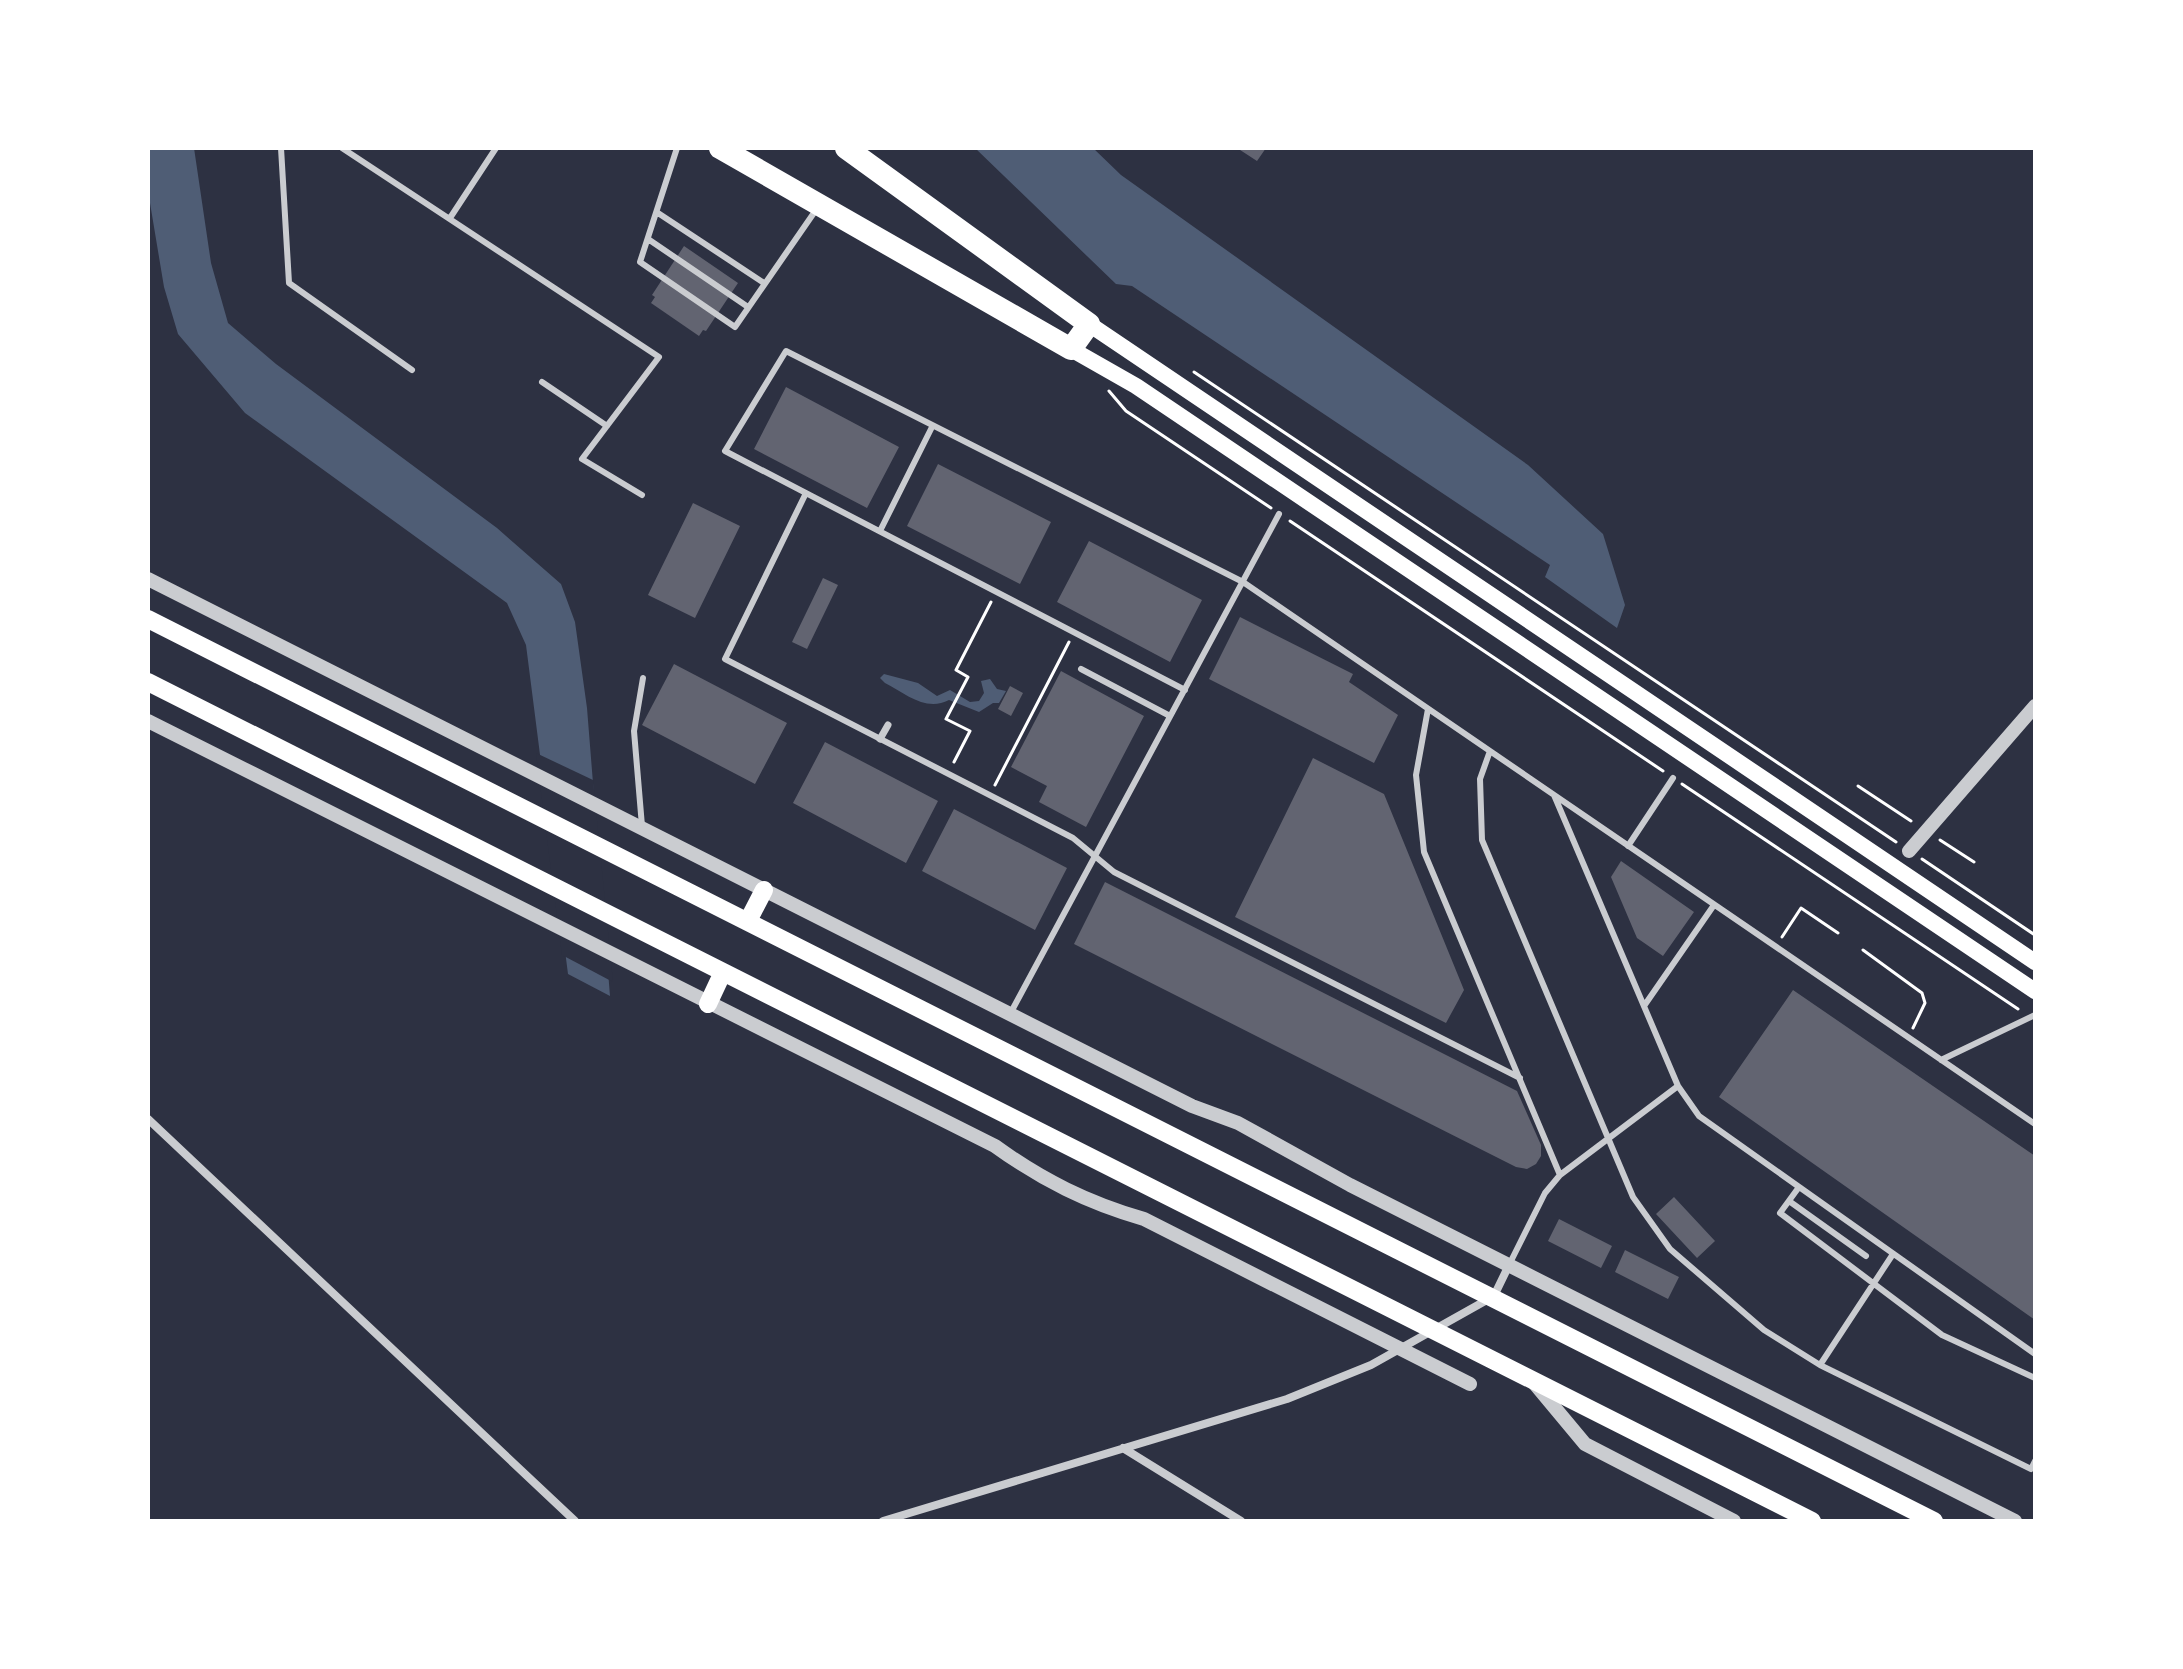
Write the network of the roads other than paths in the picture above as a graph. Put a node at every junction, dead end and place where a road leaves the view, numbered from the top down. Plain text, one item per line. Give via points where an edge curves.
1 (281, 148) edge
2 (342, 148) edge
3 (496, 148) edge
4 (677, 148) edge
5 (720, 148) edge
6 (846, 148) edge
7 (820, 204) junction
8 (658, 213) junction
9 (450, 218) junction
10 (648, 239) junction
11 (764, 283) junction
12 (748, 307) junction
13 (1089, 324) junction
14 (1071, 349) junction
15 (412, 370) dead end
16 (542, 382) dead end
17 (607, 426) junction
18 (932, 427) junction
19 (806, 493) junction
20 (642, 495) dead end
21 (1279, 514) road end
22 (880, 531) junction
23 (148, 579) edge
24 (1243, 582) junction
25 (148, 619) edge
26 (1081, 669) dead end
27 (643, 678) dead end
28 (148, 682) edge
29 (1185, 690) junction
30 (2035, 706) edge
31 (1428, 709) junction
32 (1170, 716) junction
33 (148, 721) edge
34 (888, 725) dead end
35 (880, 739) junction
36 (1490, 751) junction
37 (1673, 778) road end
38 (1553, 794) junction
39 (642, 828) junction
40 (1628, 846) junction
41 (1909, 851) road end
42 (1095, 856) junction
43 (764, 890) junction
44 (1714, 905) junction
45 (748, 921) junction
46 (2035, 962) edge
47 (723, 972) junction
48 (2035, 991) edge
49 (708, 1004) junction
50 (1644, 1006) junction
51 (1010, 1014) junction
52 (2033, 1016) edge
53 (1941, 1060) junction
54 (1520, 1078) junction
55 (1678, 1086) junction
56 (148, 1119) edge
57 (2035, 1124) edge
58 (1607, 1137) junction
59 (1560, 1175) junction
60 (1799, 1187) junction
61 (1789, 1201) junction
62 (1893, 1254) junction
63 (1866, 1256) dead end
64 (1509, 1265) junction
65 (1874, 1283) junction
66 (1494, 1296) junction
67 (1434, 1329) junction
68 (1401, 1348) junction
69 (2035, 1354) edge
70 (1820, 1365) junction
71 (1529, 1377) junction
72 (2035, 1378) edge
73 (1470, 1384) dead end
74 (1123, 1448) junction
75 (2035, 1461) edge
76 (575, 1521) edge
77 (883, 1521) edge
78 (1241, 1521) edge
79 (1734, 1521) edge
80 (1812, 1521) edge
81 (1934, 1521) edge
82 (2015, 1521) edge

1 - 15 lane via 289,283
2 - 9 lane
3 - 9 lane
4 - 8 lane
5 - 7 highway
6 - 13 highway
7 - 11 lane
7 - 14 highway
8 - 10 lane
8 - 11 lane
9 - 17 lane via 659,357
10 - 12 lane
10 - 12 lane via 640,262 735,327
11 - 12 lane
13 - 14 highway
13 - 46 main road
14 - 48 main road via 1136,386
16 - 17 lane
17 - 20 lane via 582,459
18 - 19 lane via 786,351 725,451
18 - 22 lane
18 - 24 lane
19 - 22 lane
19 - 35 lane via 725,659
21 - 24 lane
22 - 29 lane
23 - 39 street
24 - 29 lane
24 - 31 lane
25 - 45 main road
26 - 32 lane
27 - 39 lane via 634,731
28 - 47 main road
29 - 32 lane
30 - 41 street
31 - 36 lane
31 - 54 lane via 1416,775 1424,852
32 - 42 lane
33 - 49 street
34 - 35 street
35 - 42 lane via 1073,838
36 - 38 lane
36 - 58 lane via 1480,779 1482,840
37 - 40 lane
38 - 40 lane
38 - 50 lane
39 - 43 street
40 - 44 lane
42 - 51 lane
42 - 54 lane via 1114,872
43 - 45 main road
43 - 51 street
44 - 50 lane
44 - 53 lane
45 - 66 main road
47 - 49 main road
47 - 67 main road
49 - 68 street via 995,1146 1037,1176 1093,1204 1144,1219
50 - 55 lane
51 - 64 street via 1192,1106 1238,1123
52 - 53 lane
53 - 57 lane
54 - 59 lane
55 - 58 lane
55 - 60 lane via 1699,1116
56 - 76 street
58 - 59 lane
58 - 70 lane via 1633,1197 1670,1249 1764,1330
59 - 64 lane via 1545,1193
60 - 61 lane
60 - 62 lane
61 - 63 lane
61 - 65 lane via 1780,1213
62 - 65 lane
62 - 69 lane
64 - 66 street
64 - 82 street
65 - 70 lane
65 - 72 lane via 1942,1335
66 - 67 street
66 - 81 main road
67 - 68 street
67 - 71 main road
68 - 73 street
68 - 74 street via 1287,1399
70 - 75 lane via 2031,1469
71 - 79 street via 1585,1444
71 - 80 main road
74 - 77 street
74 - 78 street

